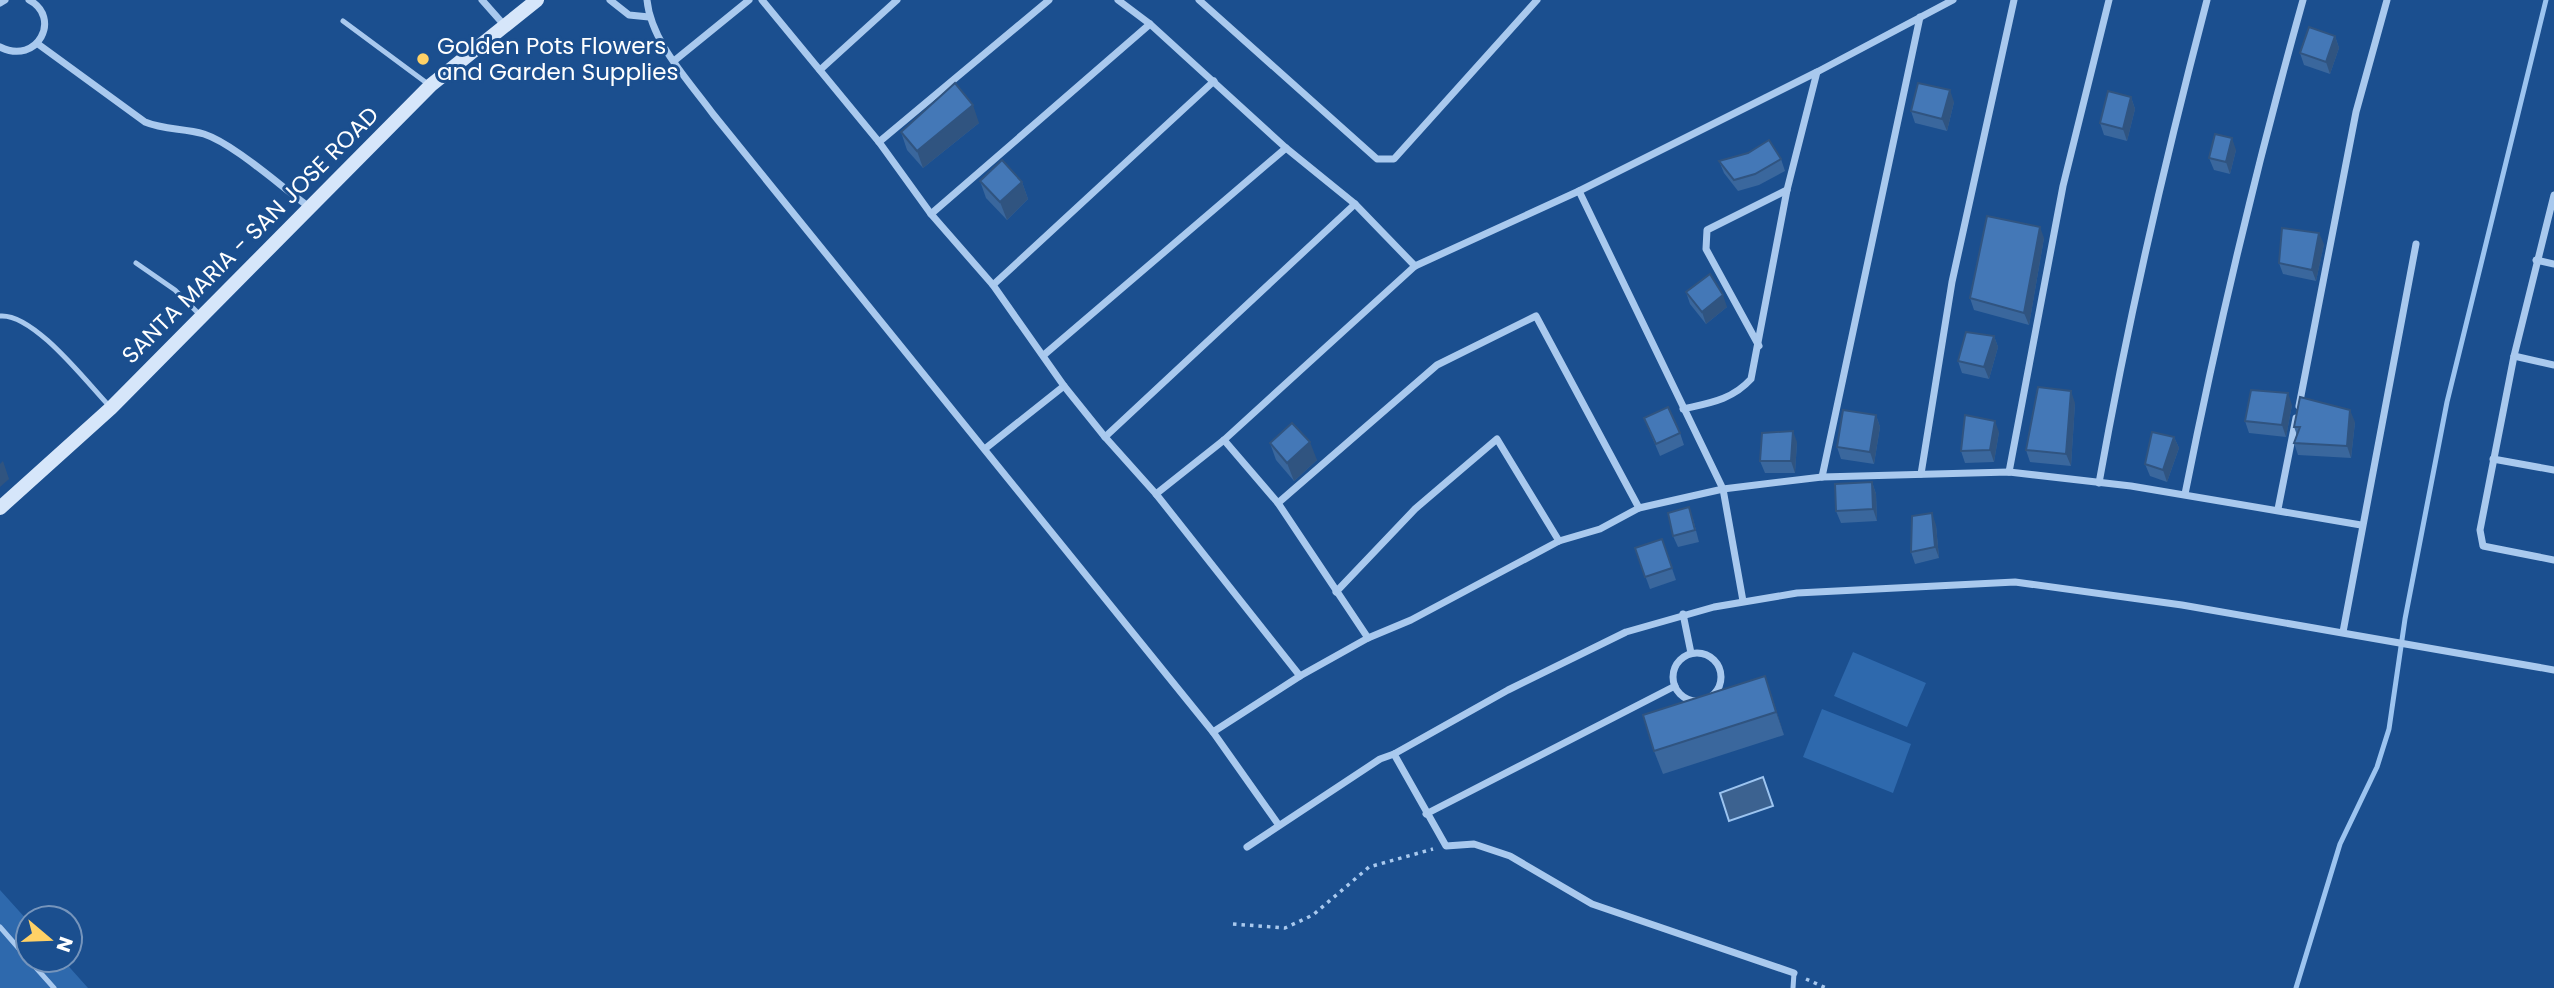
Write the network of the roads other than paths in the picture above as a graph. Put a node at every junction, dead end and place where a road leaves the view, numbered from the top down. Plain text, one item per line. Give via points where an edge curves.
1 (5, 0) edge
2 (29, 0) edge
3 (482, 0) edge
4 (537, 0) edge
5 (610, 0) edge
6 (647, 0) edge
7 (750, 0) edge
8 (762, 0) edge
9 (897, 0) edge
10 (1049, 0) edge
11 (1118, 0) edge
12 (1199, 0) edge
13 (1537, 0) edge
14 (1953, 0) edge
15 (2014, 0) edge
16 (2109, 0) edge
17 (2207, 0) edge
18 (2303, 0) edge
19 (2388, 0) edge
20 (0, 3) edge
21 (649, 17) junction
22 (1920, 17) junction
23 (343, 21) dead end
24 (1150, 24) junction
25 (505, 26) junction
26 (38, 44) junction
27 (0, 47) edge
28 (674, 61) junction
29 (820, 70) junction
30 (1817, 72) junction
31 (1214, 80) junction
32 (431, 85) junction
33 (879, 142) junction
34 (1286, 148) junction
35 (1787, 190) junction
36 (1579, 191) junction
37 (2554, 195) edge
38 (1355, 205) junction
39 (308, 206) junction
40 (931, 215) junction
41 (2416, 244) dead end
42 (2536, 260) junction
43 (136, 263) dead end
44 (2554, 264) edge
45 (1415, 266) junction
46 (993, 285) junction
47 (0, 316) edge
48 (202, 317) junction
49 (1759, 346) junction
50 (1045, 354) junction
51 (2514, 356) junction
52 (2554, 365) edge
53 (1064, 386) junction
54 (111, 408) junction
55 (1683, 409) junction
56 (1105, 437) junction
57 (1224, 440) junction
58 (986, 448) junction
59 (2493, 459) junction
60 (2554, 470) edge
61 (2009, 472) junction
62 (1921, 474) junction
63 (1822, 477) junction
64 (2099, 483) junction
65 (1723, 489) junction
66 (1156, 494) junction
67 (2185, 494) junction
68 (1278, 503) junction
69 (0, 508) edge
70 (1639, 508) junction
71 (2278, 509) junction
72 (2361, 525) junction
73 (1559, 541) junction
74 (2554, 560) edge
75 (1336, 592) junction
76 (1743, 601) junction
77 (1683, 614) junction
78 (2343, 632) junction
79 (1368, 638) junction
80 (1691, 653) junction
81 (2554, 670) edge
82 (1300, 676) junction
83 (1675, 687) junction
84 (1213, 732) junction
85 (1394, 754) junction
86 (1426, 814) junction
87 (1278, 824) junction
88 (1247, 847) dead end
89 (0, 927) edge
90 (14, 944) edge
91 (1794, 973) joint
92 (41, 974) edge
93 (54, 988) edge
94 (1793, 988) edge

1 - 20 street
2 - 26 street via 44,16
3 - 25 street
4 - 25 main road, SANTA MARIA - SAN JOSE ROAD
5 - 21 street via 629,15
6 - 21 street
7 - 28 street
8 - 29 street
9 - 29 street
10 - 33 street
11 - 24 street
12 - 13 street via 1377,159 1394,159
14 - 22 street
15 - 62 street via 1952,282
16 - 61 street via 2063,187
17 - 64 street via 2160,179
18 - 67 street via 2220,317
19 - 71 street via 2356,112
21 - 28 street
22 - 30 street
22 - 63 street
23 - 32 lane
24 - 31 street
24 - 40 street
25 - 32 main road, SANTA MARIA - SAN JOSE ROAD
26 - 27 street via 25,52
26 - 39 street via 145,122 219,142
28 - 58 street
29 - 33 street
30 - 35 street
30 - 36 street
31 - 34 street
31 - 46 street
32 - 39 main road, SANTA MARIA - SAN JOSE ROAD
33 - 40 street
34 - 38 street
34 - 50 street
35 - 49 street
35 - 49 street via 1707,230 1704,239
36 - 45 street
36 - 55 street
37 - 42 street
38 - 45 street
38 - 56 street
39 - 48 main road, SANTA MARIA - SAN JOSE ROAD
40 - 46 street
41 - 72 street
42 - 44 street
42 - 51 street
43 - 48 lane
45 - 57 street
46 - 50 street
47 - 54 lane via 29,323
48 - 54 main road, SANTA MARIA - SAN JOSE ROAD
49 - 55 street via 1751,379 1740,391
50 - 53 street
51 - 52 street
51 - 59 street
53 - 56 street
53 - 58 street
54 - 69 main road, SANTA MARIA - SAN JOSE ROAD
55 - 65 street
56 - 66 street
57 - 66 street
57 - 68 street
58 - 84 street
59 - 60 street
59 - 74 street via 2480,530 2483,546
61 - 62 street
61 - 64 street
62 - 63 street
63 - 65 street
64 - 67 street
65 - 70 street
65 - 76 street
66 - 82 street
67 - 71 street
68 - 70 street via 1437,365 1536,316
68 - 75 street
70 - 73 street via 1600,528
71 - 72 street
72 - 78 street
73 - 75 street via 1497,439 1415,509
73 - 79 street
75 - 79 street
76 - 77 street
76 - 78 street via 1867,588 2015,582
77 - 80 street
77 - 85 street via 1626,632 1508,690
78 - 81 street
79 - 82 street
80 - 83 street via 1673,670
80 - 83 street via 1707,655 1718,667 1716,691 1694,701
82 - 84 street
83 - 86 street
84 - 87 street
85 - 86 street
85 - 87 street
86 - 91 street via 1446,846 1474,844 1510,856 1592,904
87 - 88 street
89 - 90 lane
91 - 94 lane
92 - 93 lane

